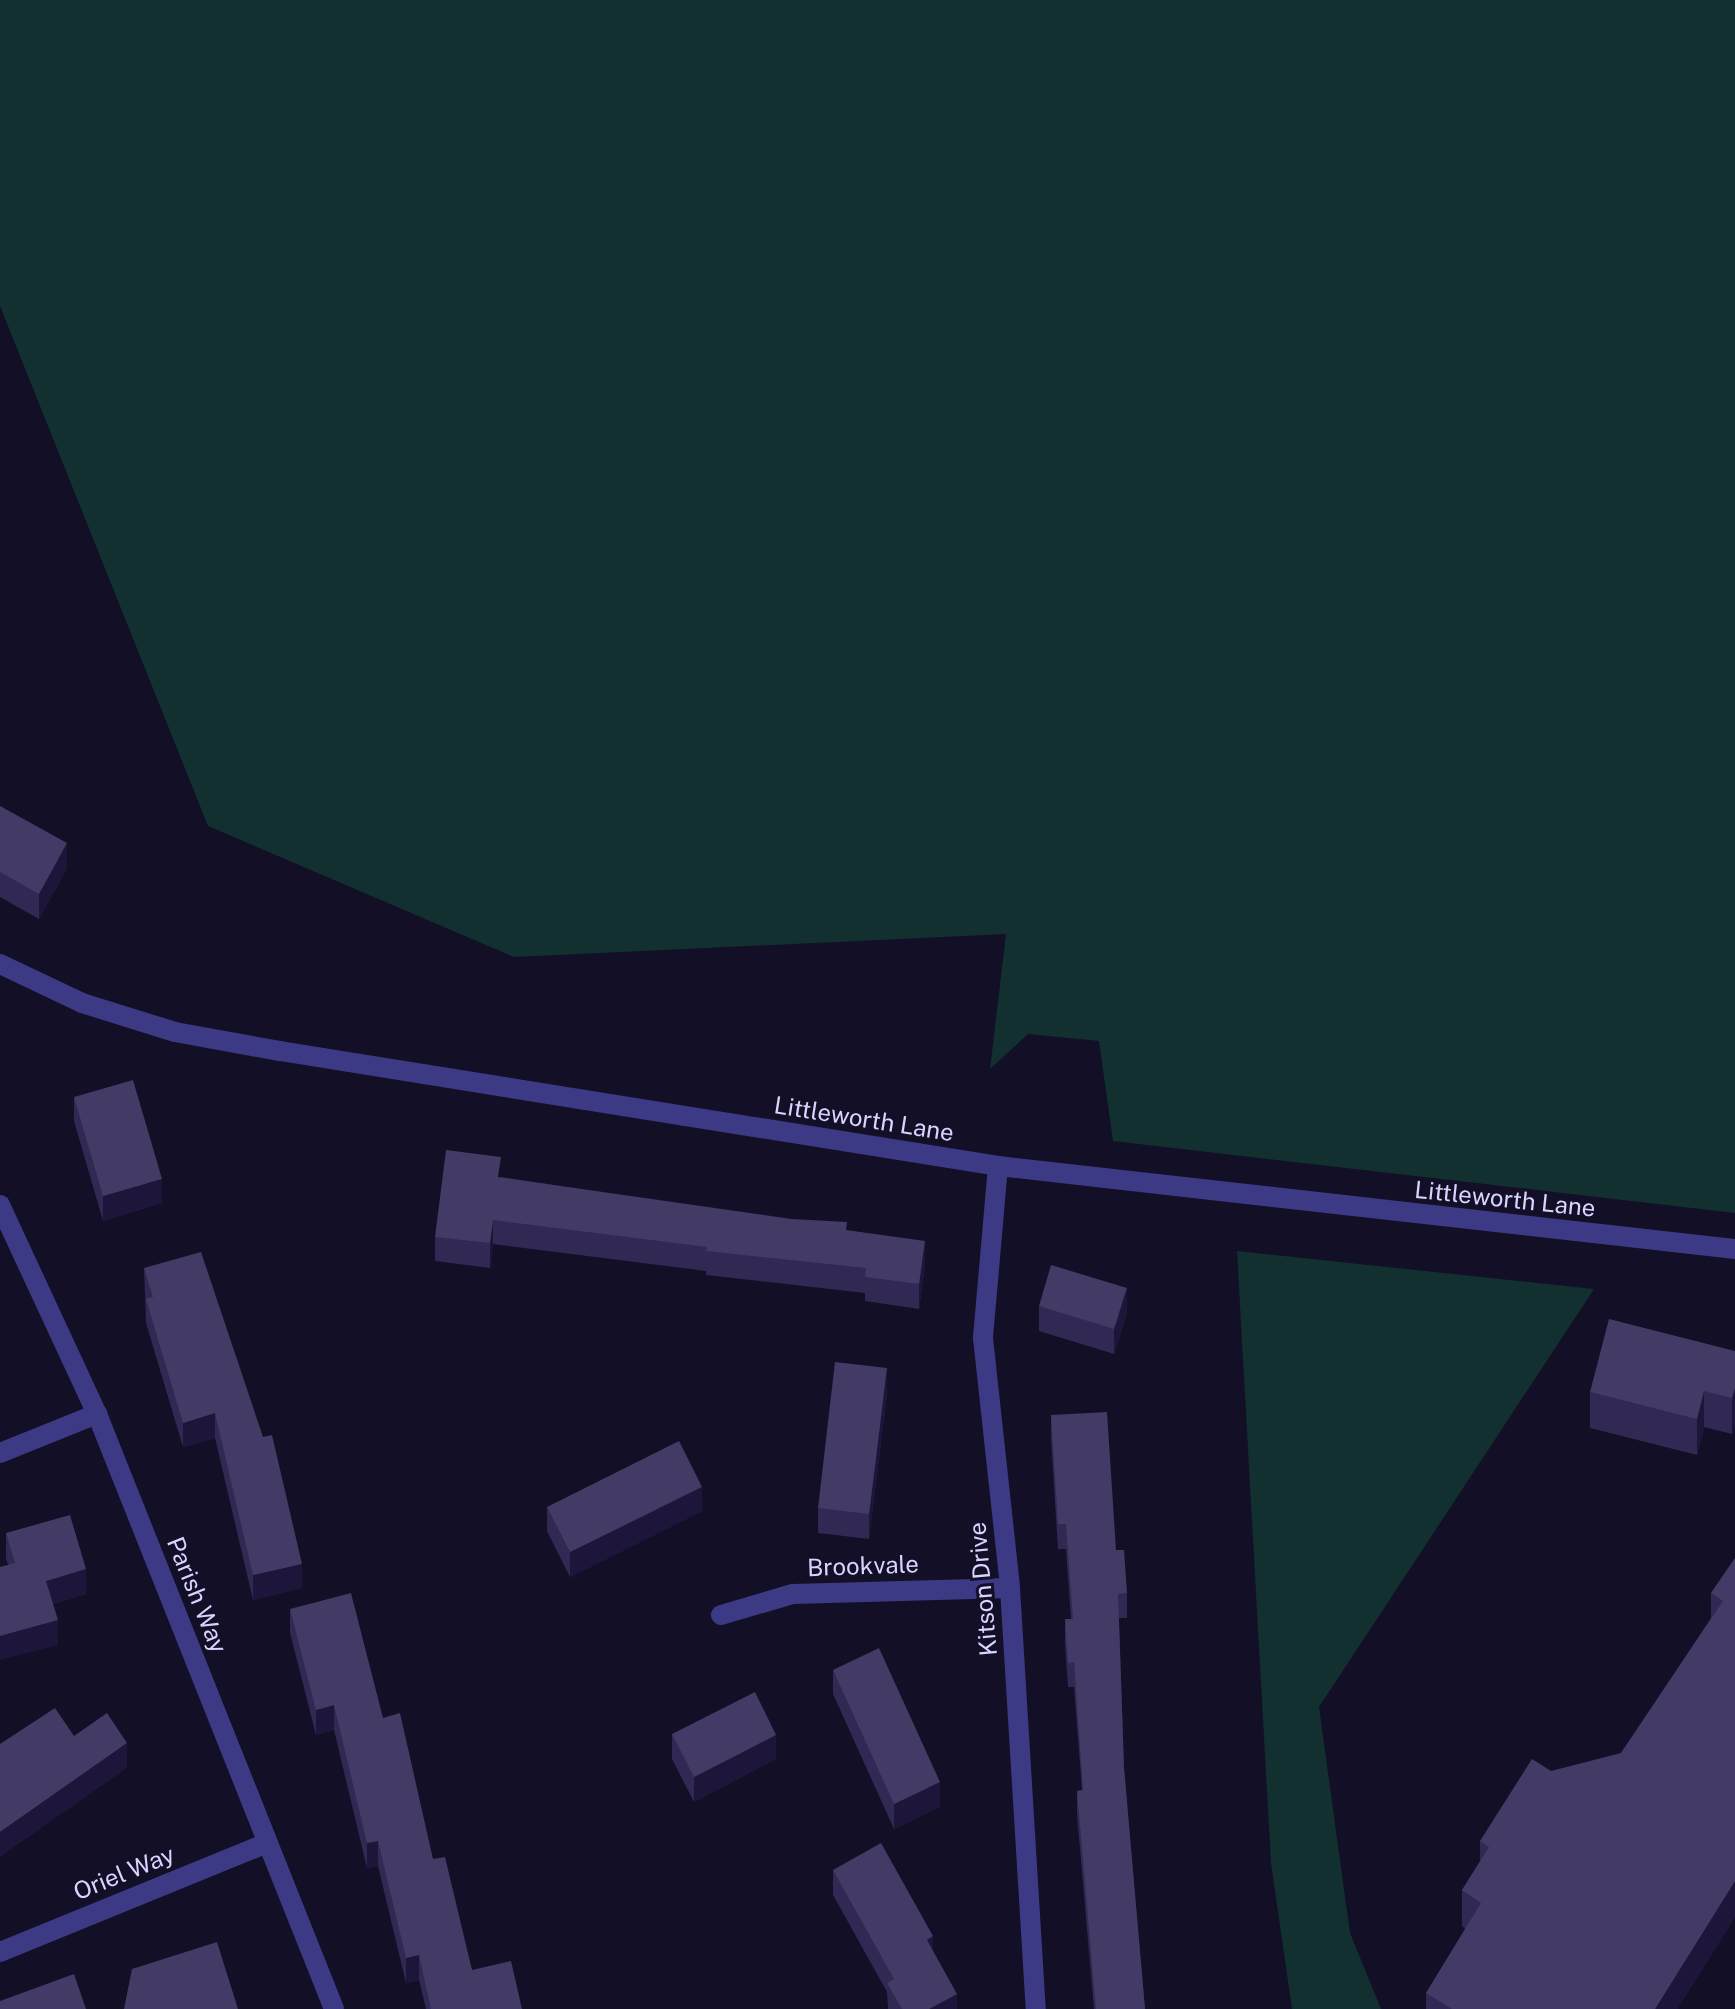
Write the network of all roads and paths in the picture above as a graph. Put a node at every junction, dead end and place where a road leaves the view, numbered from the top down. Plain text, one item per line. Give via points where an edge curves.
1 (0, 964) edge
2 (998, 1166) junction
3 (0, 1205) edge
4 (1735, 1249) edge
5 (97, 1414) junction
6 (0, 1453) edge
7 (1010, 1588) junction
8 (721, 1615) dead end
9 (267, 1843) junction
10 (0, 1952) edge
11 (334, 2009) edge
12 (1036, 2009) edge

1 - 2 street, Littleworth Lane via 82,1003 175,1032
2 - 4 street, Littleworth Lane
2 - 7 street, Kitson Drive via 983,1338
3 - 5 street, Parish Way
5 - 6 street
5 - 9 street, Parish Way
7 - 8 street, Brookvale via 793,1594
7 - 12 street, Kitson Drive
9 - 10 street, Oriel Way
9 - 11 street, Parish Way

